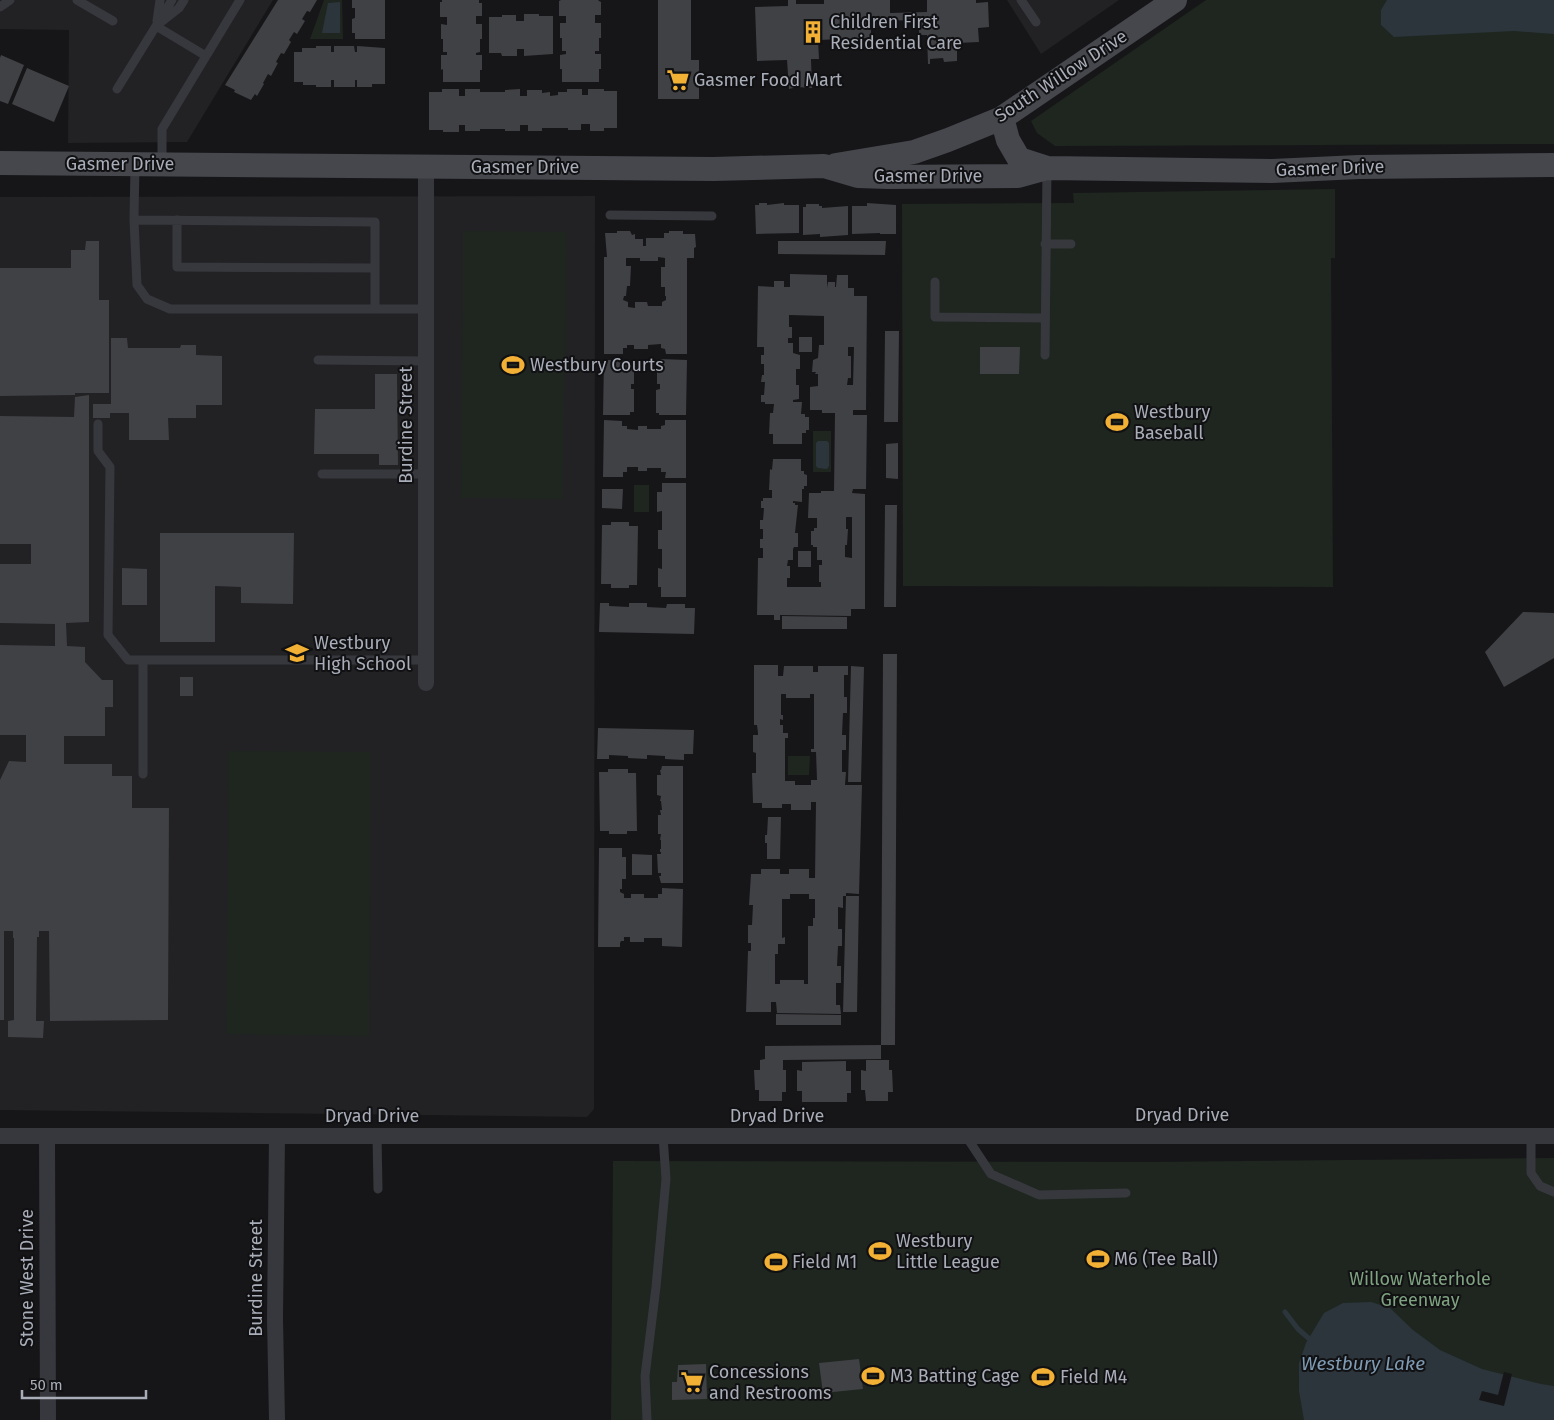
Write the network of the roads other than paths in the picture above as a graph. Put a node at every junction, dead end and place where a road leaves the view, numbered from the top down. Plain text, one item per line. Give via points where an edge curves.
1 (10, 0) edge
2 (77, 0) edge
3 (160, 0) edge
4 (172, 0) edge
5 (184, 0) edge
6 (240, 0) edge
7 (1021, 0) edge
8 (1175, 0) edge
9 (0, 7) edge
10 (113, 21) dead end
11 (1036, 22) dead end
12 (156, 26) junction
13 (206, 56) junction
14 (117, 89) dead end
15 (1002, 118) junction
16 (0, 163) edge
17 (135, 164) junction
18 (162, 165) junction
19 (426, 166) junction
20 (824, 166) junction
21 (1554, 166) edge
22 (1047, 168) junction
23 (610, 215) dead end
24 (712, 216) dead end
25 (134, 220) junction
26 (178, 220) junction
27 (1045, 244) junction
28 (1071, 244) dead end
29 (375, 268) junction
30 (935, 282) dead end
31 (375, 308) junction
32 (426, 309) junction
33 (1045, 318) junction
34 (1045, 355) dead end
35 (318, 360) dead end
36 (426, 361) junction
37 (98, 424) dead end
38 (322, 474) dead end
39 (426, 474) junction
40 (143, 660) junction
41 (426, 660) junction
42 (426, 683) dead end
43 (143, 774) dead end
44 (1531, 1135) junction
45 (0, 1136) edge
46 (47, 1136) junction
47 (277, 1136) junction
48 (377, 1136) junction
49 (664, 1136) junction
50 (966, 1136) junction
51 (1554, 1136) edge
52 (378, 1189) dead end
53 (1554, 1192) edge
54 (1126, 1193) dead end
55 (48, 1420) edge
56 (277, 1420) edge
57 (646, 1420) edge

1 - 9 lane
2 - 10 lane
3 - 12 lane
4 - 12 lane
5 - 12 lane via 180,8
6 - 13 lane
7 - 11 lane
8 - 15 street, South Willow Drive
12 - 13 lane
12 - 14 lane
13 - 18 lane via 162,129
15 - 20 street, South Willow Drive via 914,152
15 - 22 street, Gasmer Drive via 1008,140 1019,159
16 - 17 street, Gasmer Drive
17 - 18 street, Gasmer Drive
17 - 25 lane
18 - 19 street, Gasmer Drive
19 - 20 street, Gasmer Drive via 748,169
19 - 32 street, Burdine Street
20 - 22 street, Gasmer Drive via 858,176 1018,176
21 - 22 street, Gasmer Drive via 1272,171
22 - 27 lane
23 - 24 lane
25 - 26 lane
25 - 31 lane via 137,285 147,298 170,309
26 - 29 lane via 375,222
26 - 29 lane via 177,267
27 - 28 lane
27 - 33 lane
29 - 31 lane
30 - 33 lane via 935,317
31 - 32 lane
32 - 36 street, Burdine Street
33 - 34 lane
35 - 36 lane
36 - 39 street, Burdine Street
37 - 40 lane via 98,451 110,467 108,635 128,660
38 - 39 lane
39 - 41 street, Burdine Street
40 - 41 lane
40 - 43 lane
41 - 42 street, Burdine Street
44 - 50 street, Dryad Drive
44 - 51 street, Dryad Drive
44 - 53 lane via 1531,1173 1540,1186
45 - 46 street, Dryad Drive
46 - 47 street, Dryad Drive
46 - 55 street, Stone West Drive
47 - 48 street, Dryad Drive
47 - 56 street, Burdine Street
48 - 49 street, Dryad Drive
48 - 52 lane
49 - 50 street, Dryad Drive
49 - 57 lane via 666,1179 645,1376
50 - 54 lane via 991,1174 1039,1195

